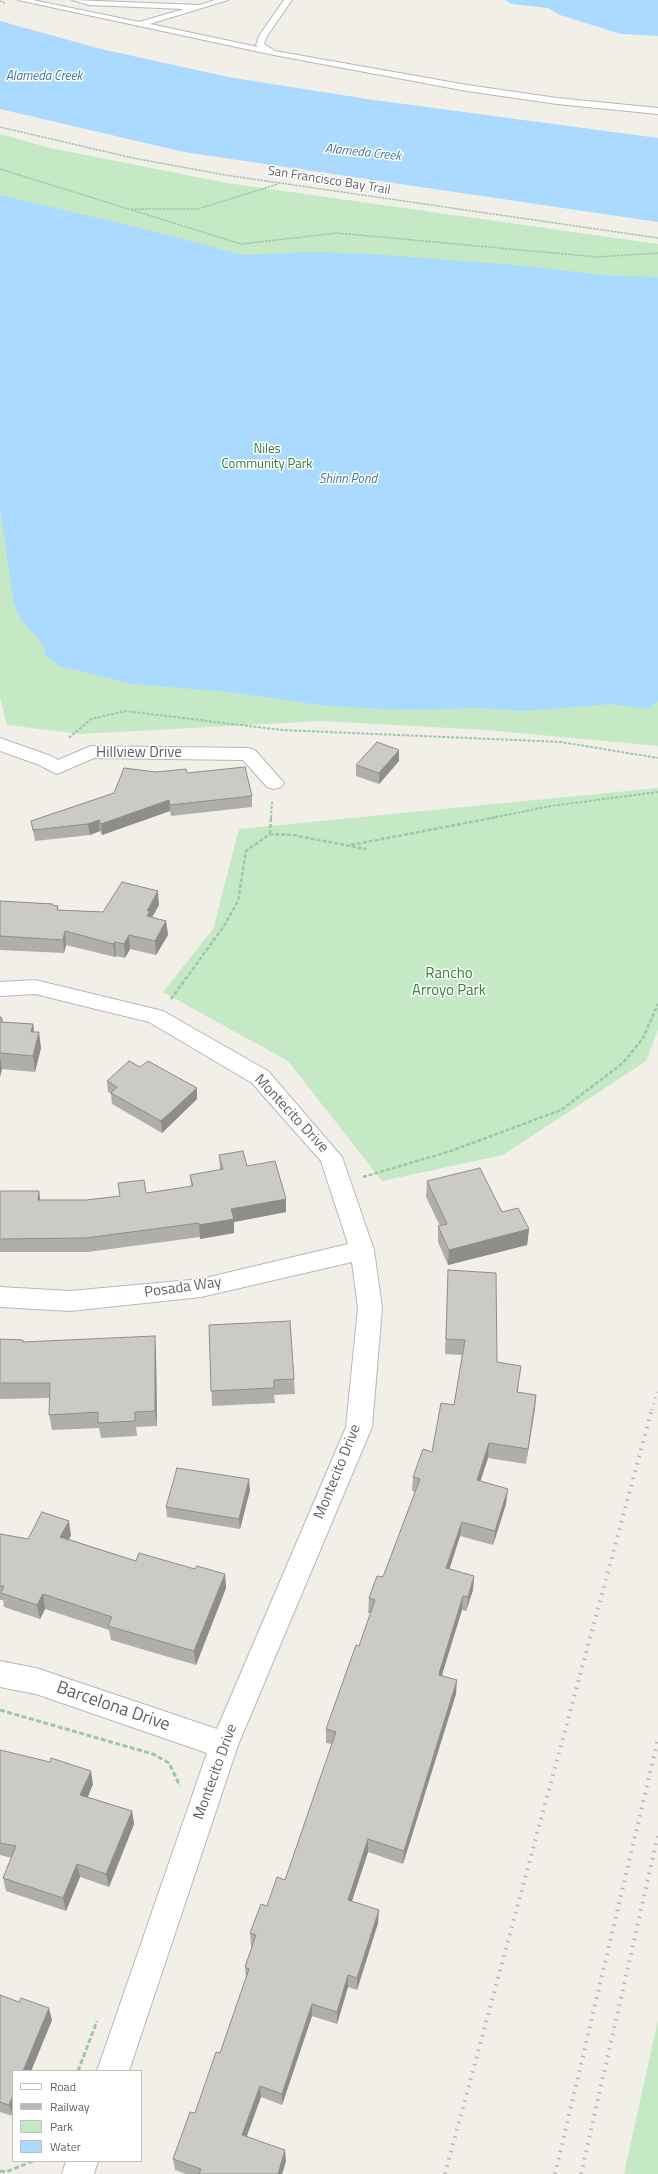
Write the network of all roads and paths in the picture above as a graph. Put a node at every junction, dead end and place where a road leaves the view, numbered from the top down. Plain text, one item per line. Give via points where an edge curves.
1 (22, 0) edge
2 (76, 0) edge
3 (224, 0) edge
4 (288, 0) edge
5 (202, 7) junction
6 (141, 24) junction
7 (274, 53) junction
8 (658, 111) edge
9 (0, 127) edge
10 (0, 169) edge
11 (281, 183) junction
12 (127, 209) junction
13 (658, 238) edge
14 (658, 253) edge
15 (0, 744) edge
16 (658, 758) edge
17 (44, 760) junction
18 (274, 783) joint
19 (658, 792) edge
20 (270, 834) junction
21 (349, 845) junction
22 (366, 849) dead end
23 (0, 989) edge
24 (658, 1004) edge
25 (155, 1016) junction
26 (340, 1184) junction
27 (362, 1250) junction
28 (0, 1297) edge
29 (0, 1674) edge
30 (0, 1710) edge
31 (224, 1745) junction
32 (182, 1791) dead end
33 (98, 2019) dead end
34 (78, 2070) edge
35 (113, 2070) edge
36 (31, 2162) edge
37 (82, 2162) edge
38 (0, 2171) edge
39 (78, 2174) edge

1 - 6 lane
2 - 5 lane via 131,6
3 - 5 lane
4 - 7 lane via 263,36 260,45
5 - 6 lane
6 - 7 lane
7 - 8 lane via 468,88 557,101
9 - 11 path, San Francisco Bay Trail via 133,158
10 - 12 path
11 - 12 path via 198,209
11 - 13 path, San Francisco Bay Trail
12 - 14 path via 241,244 337,233 597,256
15 - 17 street, Hillview Drive
16 - 17 path via 561,742 282,730 125,711 91,719
17 - 18 street, Hillview Drive via 57,768 91,752 248,754
18 - 20 path
19 - 21 path via 551,806
20 - 21 path via 293,835
20 - 25 path via 246,851 238,901 224,926 179,990
21 - 22 path
23 - 25 street, Montecito Drive via 35,988
24 - 26 path via 643,1038 623,1063 561,1110 451,1151
25 - 26 street, Montecito Drive via 260,1077 331,1157
26 - 27 street, Montecito Drive
27 - 28 street, Posada Way via 201,1288 70,1301
27 - 31 street, Montecito Drive via 370,1308 359,1428
29 - 31 street, Barcelona Drive via 36,1681
30 - 32 path via 153,1754 170,1763
31 - 35 street, Montecito Drive
33 - 34 path
36 - 38 path via 6,2172
37 - 39 street

